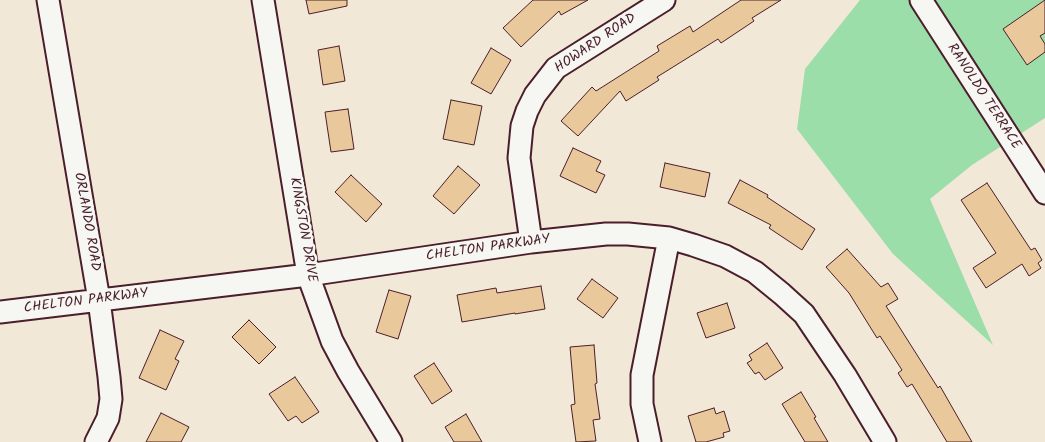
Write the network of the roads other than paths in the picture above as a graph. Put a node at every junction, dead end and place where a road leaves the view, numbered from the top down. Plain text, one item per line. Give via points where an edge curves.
1 (48, 0) edge
2 (263, 0) edge
3 (664, 0) edge
4 (921, 0) edge
5 (1045, 194) edge
6 (669, 238) junction
7 (532, 242) junction
8 (308, 275) junction
9 (99, 300) junction
10 (0, 312) edge
11 (96, 442) edge
12 (391, 442) edge
13 (650, 442) edge
14 (886, 442) edge

1 - 9 street, ORLANDO ROAD
2 - 8 street, KINGSTON DRIVE
3 - 7 street, HOWARD ROAD via 556,68 535,95 522,126 519,158
4 - 5 street, RANOLDO TERRACE
6 - 7 street, CHELTON PARKWAY via 614,234
6 - 13 street via 642,375 642,404
6 - 14 street, CHELTON PARKWAY via 725,256 755,272 804,314
7 - 8 street, CHELTON PARKWAY
8 - 9 street, CHELTON PARKWAY
8 - 12 street, KINGSTON DRIVE via 332,341
9 - 10 street, CHELTON PARKWAY
9 - 11 street, ORLANDO ROAD via 111,399 108,418

